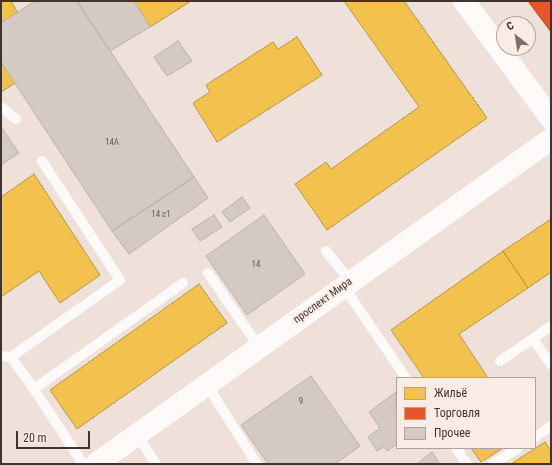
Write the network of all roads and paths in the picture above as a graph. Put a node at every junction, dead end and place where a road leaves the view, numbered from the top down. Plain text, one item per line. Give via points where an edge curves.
1 (464, 1) edge
2 (1, 107) edge
3 (16, 119) dead end
4 (551, 119) edge
5 (551, 139) edge
6 (42, 161) dead end
7 (326, 251) dead end
8 (208, 273) dead end
9 (183, 283) dead end
10 (347, 284) junction
11 (551, 326) edge
12 (533, 339) junction
13 (259, 347) junction
14 (6, 356) edge
15 (500, 361) dead end
16 (551, 365) edge
17 (405, 377) edge
18 (207, 385) junction
19 (34, 389) junction
20 (551, 426) edge
21 (137, 435) junction
22 (536, 436) edge
23 (457, 449) edge
24 (516, 449) edge
25 (83, 464) edge
26 (96, 464) edge
27 (156, 464) edge
28 (257, 464) edge
29 (467, 464) edge
30 (493, 464) edge

1 - 4 main road
2 - 3 lane
5 - 10 main road, проспект Мира
6 - 14 lane via 120,280
7 - 10 lane
8 - 13 lane
9 - 19 lane
10 - 13 main road, проспект Мира
10 - 17 lane
11 - 12 lane
12 - 15 lane
12 - 16 lane
13 - 18 main road, проспект Мира
14 - 19 lane
18 - 21 main road, проспект Мира
18 - 28 lane
19 - 25 lane
20 - 22 lane
21 - 26 main road, проспект Мира
21 - 27 lane
23 - 29 lane
24 - 30 lane

